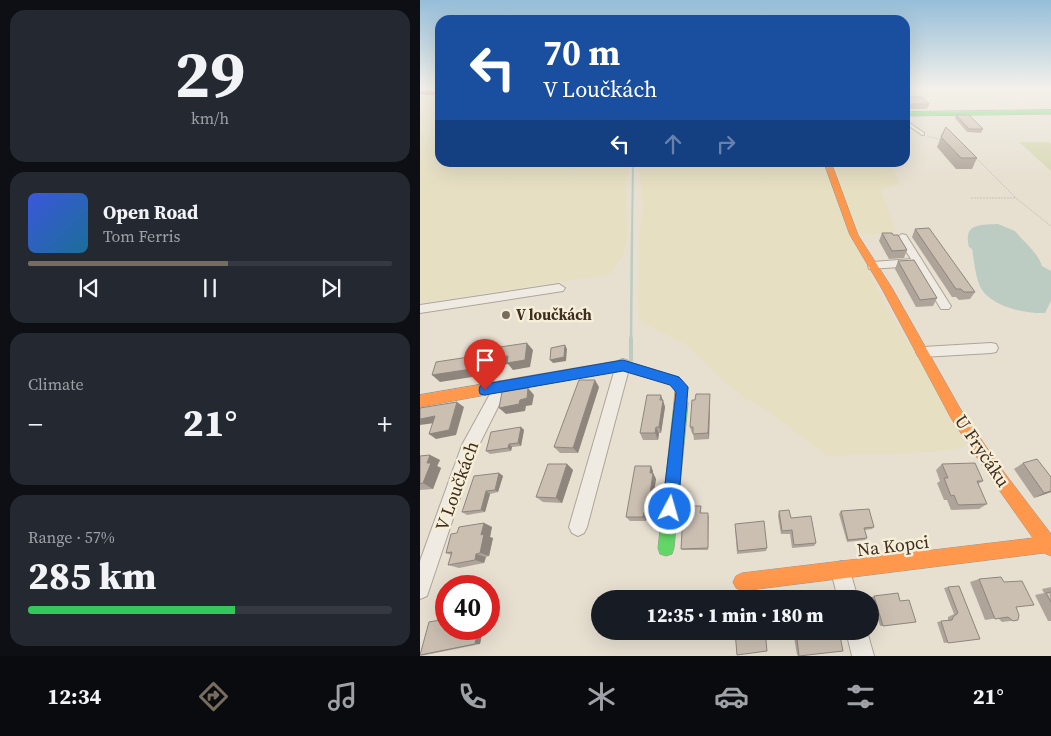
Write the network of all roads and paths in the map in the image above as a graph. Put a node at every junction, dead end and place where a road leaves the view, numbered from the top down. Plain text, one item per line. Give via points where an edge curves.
1 (910, 125) edge
2 (923, 134) joint
3 (947, 142) edge
4 (974, 155) edge
5 (829, 167) edge
6 (971, 198) dead end
7 (1015, 198) junction
8 (1051, 226) edge
9 (902, 237) edge
10 (918, 262) junction
11 (872, 266) junction
12 (559, 288) dead end
13 (945, 306) dead end
14 (420, 309) edge
15 (991, 348) dead end
16 (923, 352) junction
17 (623, 366) junction
18 (501, 387) junction
19 (420, 401) edge
20 (578, 527) dead end
21 (1050, 546) edge
22 (666, 548) dead end
23 (841, 571) junction
24 (742, 582) dead end
25 (420, 589) edge
26 (846, 590) edge
27 (859, 640) edge
28 (863, 656) edge

1 - 2 lane
2 - 3 path
4 - 7 path
5 - 11 street, U Fryčáku via 854,235
6 - 7 path
7 - 8 path
9 - 10 street
10 - 11 street
10 - 13 street
11 - 16 street, U Fryčáku
12 - 14 street
15 - 16 street
16 - 21 street, U Fryčáku via 956,414
17 - 18 street
17 - 20 street
17 - 22 street via 674,381 682,387
18 - 19 street
18 - 25 street, V Loučkách via 468,450
21 - 23 street, Na Kopci
23 - 24 street, Na Kopci
23 - 26 street
27 - 28 street

